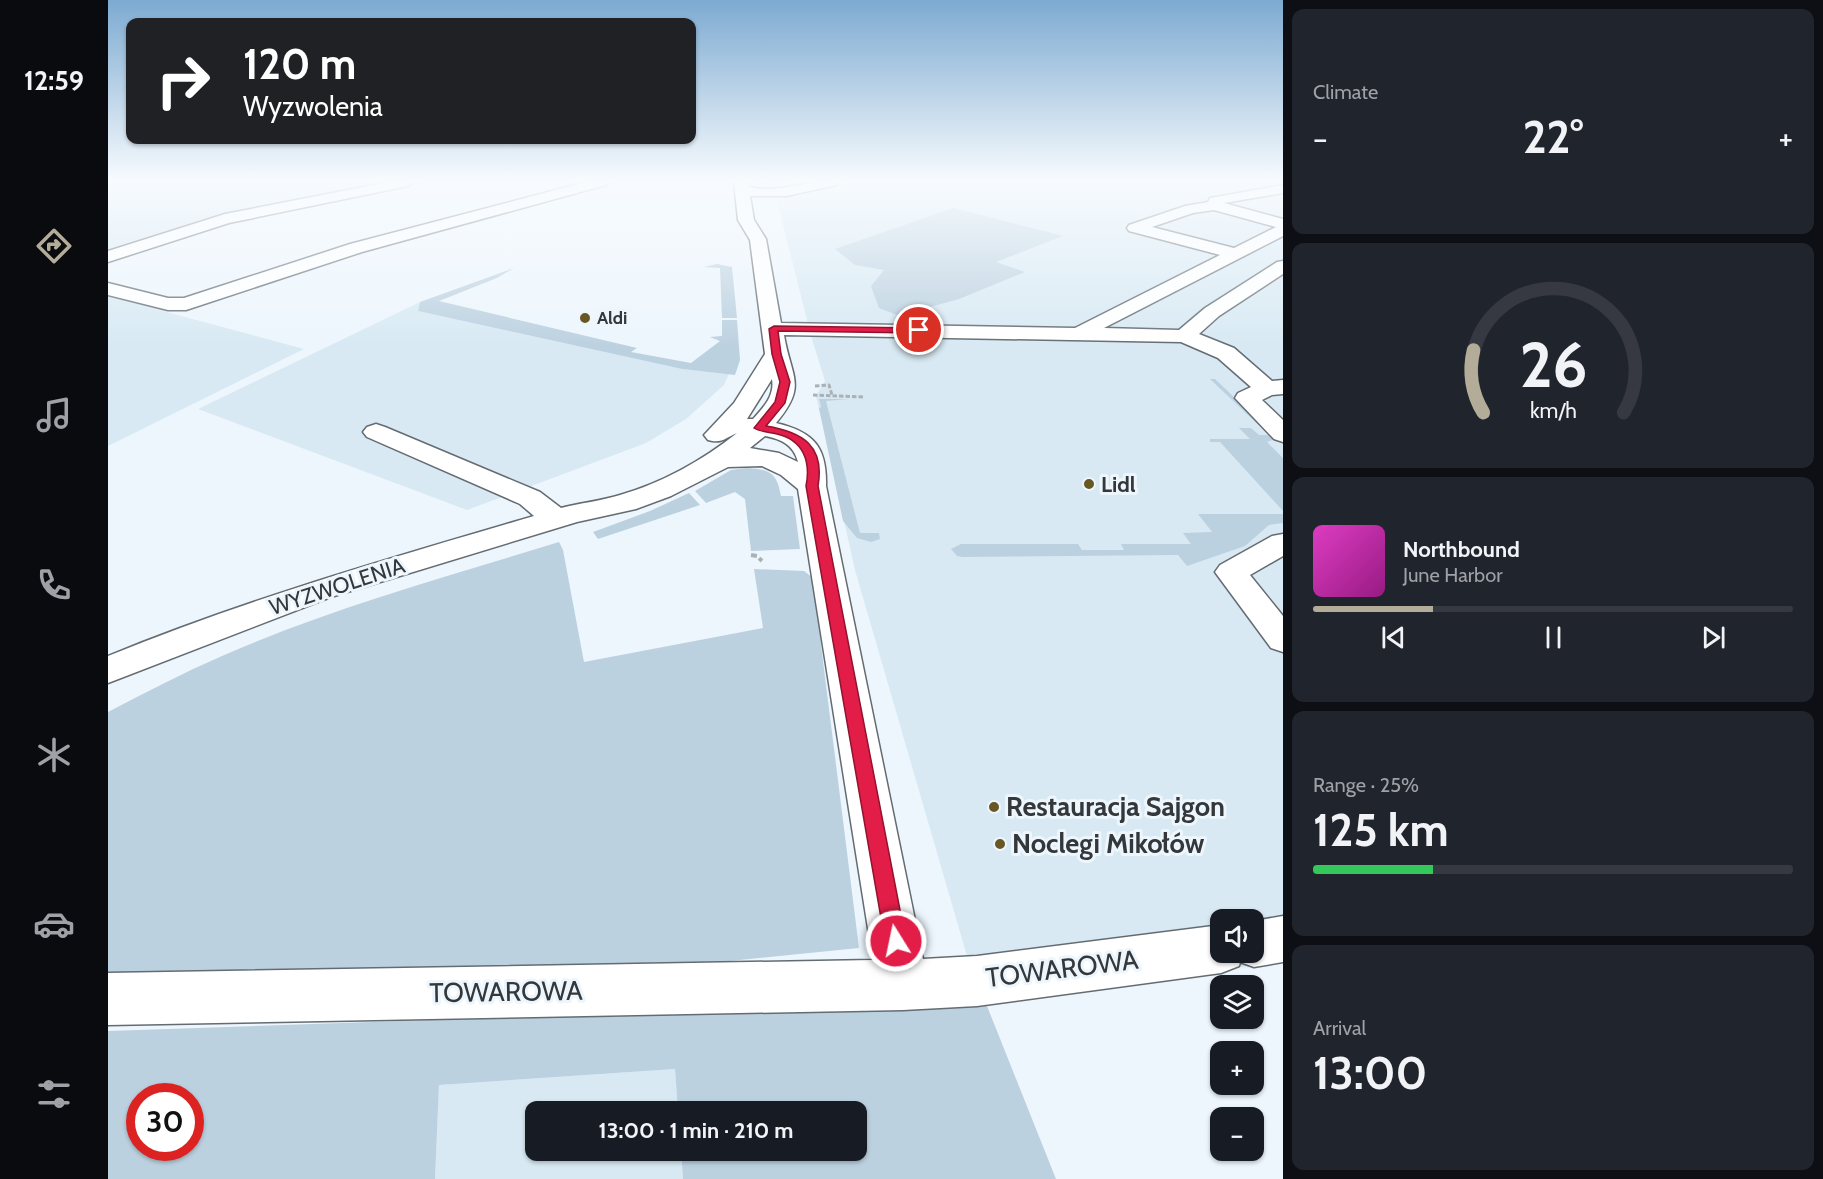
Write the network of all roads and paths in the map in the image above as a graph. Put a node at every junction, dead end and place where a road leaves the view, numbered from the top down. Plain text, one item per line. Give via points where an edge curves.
1 (170, 237) edge
2 (397, 237) edge
3 (756, 237) edge
4 (1170, 237) edge
5 (1270, 237) edge
6 (758, 239) joint
7 (1237, 254) junction
8 (108, 257) edge
9 (1283, 266) edge
10 (108, 289) edge
11 (774, 329) junction
12 (1079, 333) junction
13 (1184, 336) junction
14 (777, 354) junction
15 (1275, 388) edge
16 (805, 395) dead end
17 (864, 397) dead end
18 (731, 425) junction
19 (759, 428) junction
20 (376, 432) dead end
21 (1283, 434) edge
22 (720, 460) junction
23 (812, 486) junction
24 (564, 516) junction
25 (1283, 543) edge
26 (751, 555) dead end
27 (762, 561) dead end
28 (1283, 640) edge
29 (108, 670) edge
30 (1283, 939) edge
31 (1264, 942) edge
32 (1210, 950) edge
33 (903, 985) junction
34 (108, 999) edge

1 - 8 street
2 - 10 street via 186,304 168,304
3 - 6 street, WYZWOLENIA
4 - 7 street
5 - 7 street
6 - 11 street, WYZWOLENIA
7 - 12 street
9 - 13 street via 1212,312
11 - 12 street
11 - 14 street, WYZWOLENIA
12 - 13 street
13 - 15 street via 1226,353
14 - 18 street, WYZWOLENIA
14 - 19 street, WYZWOLENIA via 785,382 783,393 780,403
15 - 21 street via 1246,398
16 - 17 path
18 - 19 street
18 - 24 street, WYZWOLENIA via 680,459
19 - 22 street, WYZWOLENIA
19 - 23 street via 782,431 807,446 815,469
20 - 24 street
22 - 23 street via 751,455 777,460
22 - 24 street, WYZWOLENIA via 626,503
23 - 33 street
24 - 29 street, WYZWOLENIA via 320,590
25 - 28 street via 1231,572
26 - 27 path
30 - 31 street
32 - 33 street, TOWAROWA via 977,981
33 - 34 street, TOWAROWA

